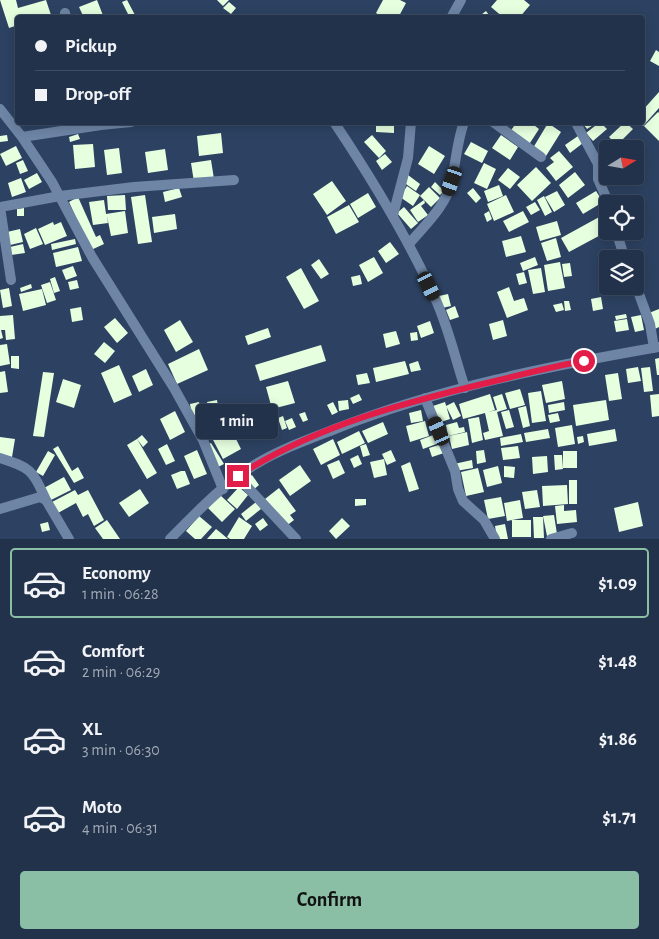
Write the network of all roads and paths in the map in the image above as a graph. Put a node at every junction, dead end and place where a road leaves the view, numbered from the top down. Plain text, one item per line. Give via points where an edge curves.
1 (461, 0) edge
2 (453, 15) edge
3 (0, 109) edge
4 (94, 125) edge
5 (336, 125) edge
6 (411, 125) edge
7 (463, 125) edge
8 (497, 125) edge
9 (578, 125) dead end
10 (22, 137) junction
11 (541, 157) dead end
12 (234, 180) dead end
13 (605, 195) edge
14 (60, 196) junction
15 (0, 207) edge
16 (393, 215) junction
17 (409, 244) junction
18 (11, 280) dead end
19 (639, 295) edge
20 (657, 347) edge
21 (465, 388) junction
22 (425, 398) junction
23 (0, 458) edge
24 (238, 476) junction
25 (224, 489) junction
26 (46, 500) junction
27 (0, 509) edge
28 (572, 534) dead end
29 (69, 539) edge
30 (170, 539) edge
31 (296, 539) edge
32 (495, 539) edge
33 (550, 539) edge

1 - 2 street
3 - 10 street
4 - 10 street
5 - 16 street
6 - 16 street via 408,158
7 - 17 street via 448,193
8 - 11 street
9 - 13 street via 598,164 598,179
10 - 14 street
12 - 14 street
14 - 15 street
14 - 25 street via 92,257 174,388
15 - 18 street
16 - 17 street
17 - 21 street via 436,300
19 - 20 street
20 - 21 street
21 - 22 street
22 - 24 street via 394,406 304,441
22 - 32 street via 452,463 463,500 484,520
23 - 26 street via 25,466 35,477
24 - 25 street
24 - 31 street
25 - 30 street
26 - 27 street via 32,498
26 - 29 street
28 - 33 street

